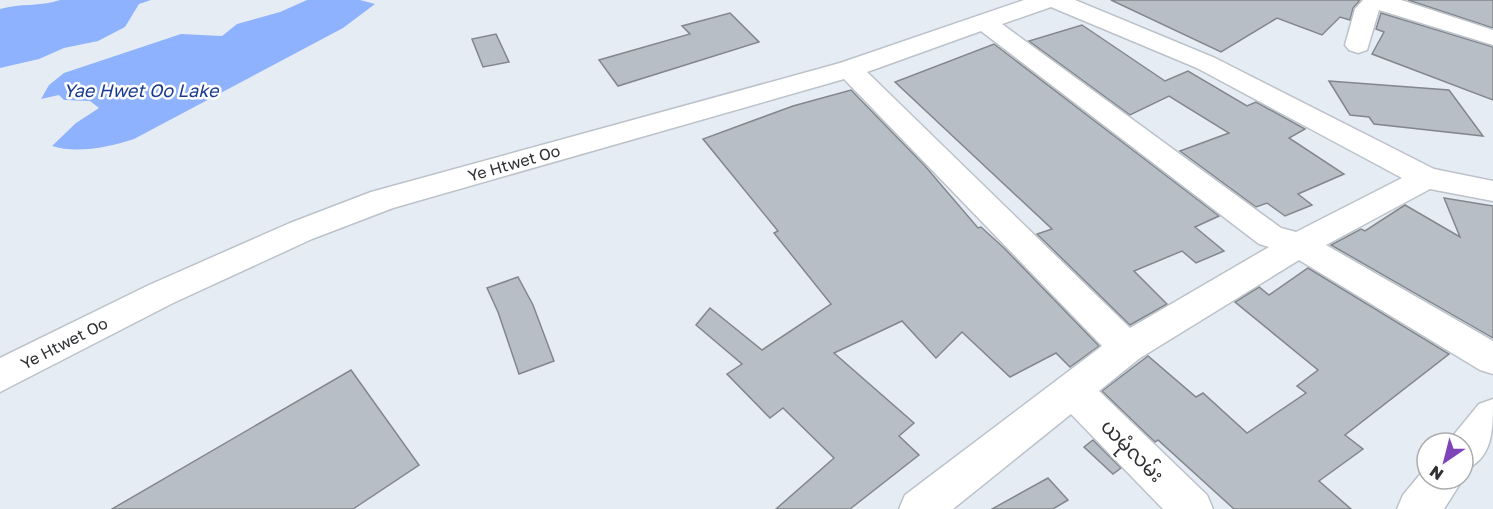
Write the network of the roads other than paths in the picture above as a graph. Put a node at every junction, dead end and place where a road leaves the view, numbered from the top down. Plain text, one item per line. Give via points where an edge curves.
1 (1047, 0) edge
2 (1055, 0) edge
3 (984, 22) junction
4 (1493, 38) edge
5 (1358, 45) dead end
6 (849, 69) junction
7 (1426, 177) junction
8 (1493, 191) edge
9 (1299, 245) junction
10 (1127, 348) junction
11 (1493, 359) edge
12 (0, 376) edge
13 (1074, 391) junction
14 (1493, 416) edge
15 (1475, 438) edge
16 (1432, 491) edge
17 (920, 509) edge
18 (1192, 509) edge
19 (1418, 509) edge

1 - 3 street, Ye Htwet Oo
2 - 7 street via 1206,63
3 - 6 street, Ye Htwet Oo
3 - 9 street via 1270,236
4 - 5 street via 1374,2 1367,9
6 - 10 street
6 - 12 street, Ye Htwet Oo via 382,200 301,231 161,294
7 - 8 street
7 - 9 street
9 - 10 street
9 - 11 street
10 - 13 street
13 - 17 street
13 - 18 street, ယမုံလမ်း
14 - 15 street
16 - 19 street

